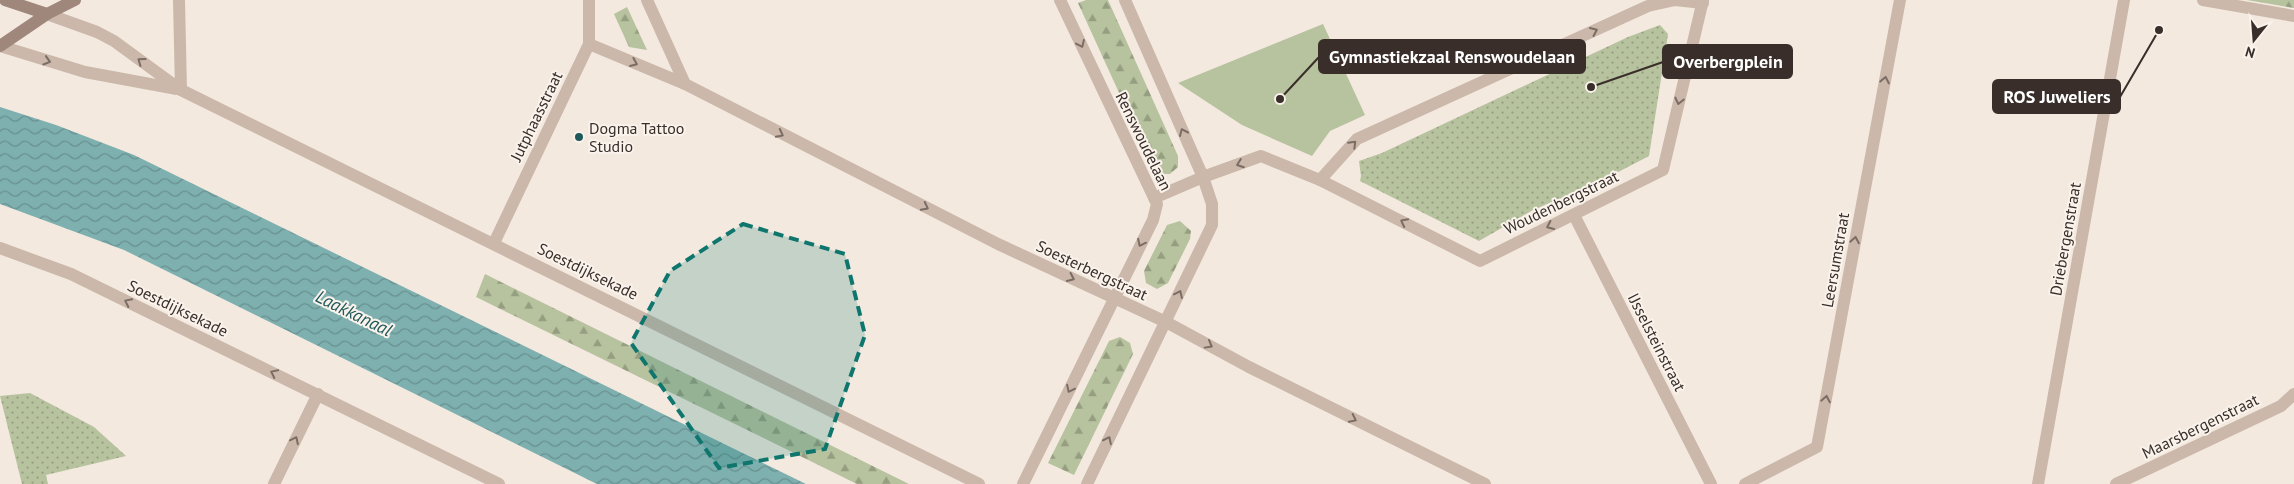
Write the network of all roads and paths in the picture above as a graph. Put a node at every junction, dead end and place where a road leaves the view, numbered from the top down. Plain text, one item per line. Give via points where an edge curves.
1 (5, 0) edge
2 (75, 0) edge
3 (179, 0) edge
4 (589, 0) edge
5 (648, 0) edge
6 (1060, 0) edge
7 (1124, 0) edge
8 (1900, 0) edge
9 (2124, 0) edge
10 (2203, 0) edge
11 (1703, 1) edge
12 (47, 14) junction
13 (2294, 16) edge
14 (589, 44) junction
15 (0, 46) edge
16 (685, 84) junction
17 (181, 90) junction
18 (1204, 177) junction
19 (1320, 180) junction
20 (1154, 198) junction
21 (1574, 215) junction
22 (494, 243) junction
23 (0, 248) edge
24 (1115, 298) junction
25 (1166, 322) junction
26 (318, 394) junction
27 (2294, 394) edge
28 (274, 484) edge
29 (499, 484) edge
30 (979, 484) edge
31 (1023, 484) edge
32 (1087, 484) edge
33 (1485, 484) edge
34 (1711, 484) edge
35 (1745, 484) edge
36 (2038, 484) edge
37 (2116, 484) edge

1 - 12 main road, Soestdijksekade
2 - 12 main road
3 - 17 street
4 - 14 street, Jutphaasstraat
5 - 16 street
6 -> 20 street, Renswoudelaan
18 -> 7 street
35 -> 8 street, Leersumstraat via 1817,447
9 - 36 street, Driebergenstraat
10 - 13 street
19 -> 11 street, Woudenbergstraat via 1357,139 1648,6 1675,0
11 -> 21 street, Woudenbergstraat via 1663,170
12 - 15 main road
17 -> 12 street, Soestdijksekade via 97,32
14 -> 16 street, Soesterbergstraat
14 - 22 street, Jutphaasstraat
15 -> 17 street, Soestdijksekade via 85,72
16 -> 24 street, Soesterbergstraat via 980,235
17 - 22 street, Soestdijksekade
19 -> 18 street, Woudenbergstraat via 1261,156
18 - 20 street, Woudenbergstraat
25 -> 18 street via 1212,224 1212,204
21 -> 19 street, Woudenbergstraat via 1480,260
20 -> 24 street, Renswoudelaan via 1157,204 1153,220
21 - 34 street, IJsselsteinstraat
22 - 30 street, Soestdijksekade
26 -> 23 street, Soestdijksekade via 71,274
24 - 25 street, Soesterbergstraat
24 -> 31 street, Renswoudelaan
32 -> 25 street
25 -> 33 street, Soesterbergstraat via 1249,367
28 -> 26 street
26 - 29 street, Soestdijksekade
27 - 37 street, Maarsbergenstraat via 2281,406

